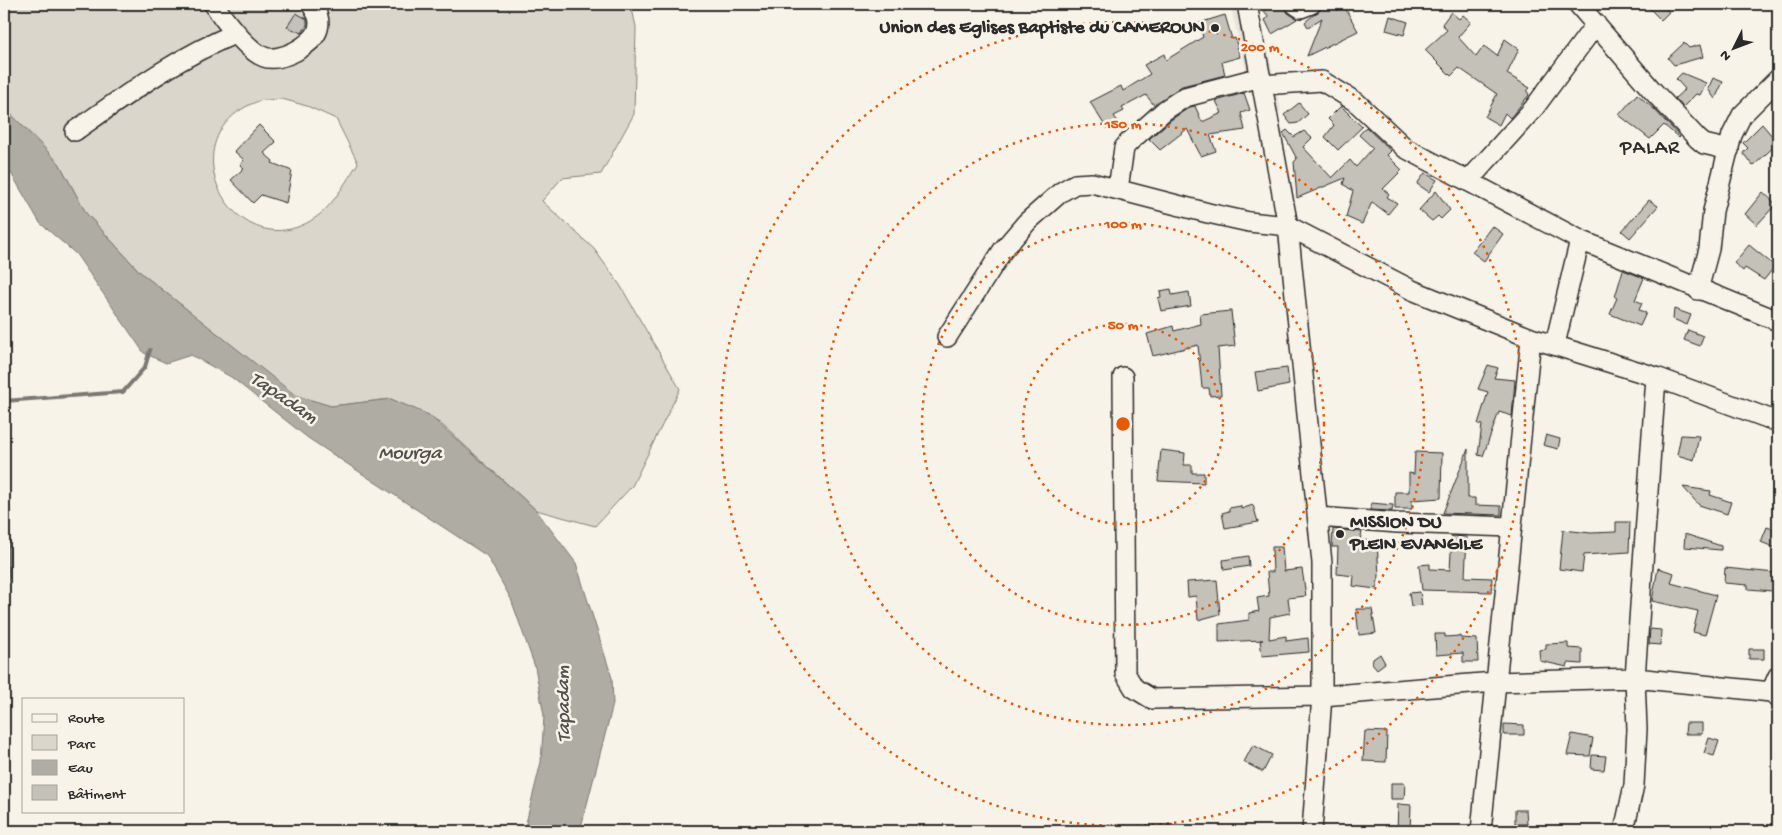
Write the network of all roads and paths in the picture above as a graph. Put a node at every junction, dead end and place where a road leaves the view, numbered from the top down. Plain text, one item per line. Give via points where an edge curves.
1 (214, 4) edge
2 (311, 4) edge
3 (1247, 4) edge
4 (1295, 4) edge
5 (1311, 4) edge
6 (1578, 4) edge
7 (1596, 24) junction
8 (237, 33) junction
9 (1778, 79) edge
10 (1261, 81) junction
11 (76, 131) dead end
12 (1729, 150) junction
13 (1469, 180) junction
14 (1118, 189) junction
15 (1288, 226) junction
16 (1580, 240) junction
17 (1698, 290) junction
18 (1778, 322) edge
19 (947, 337) dead end
20 (1531, 338) junction
21 (1555, 344) junction
22 (1122, 377) dead end
23 (1656, 377) junction
24 (1778, 422) edge
25 (1318, 517) junction
26 (1511, 528) junction
27 (1635, 678) junction
28 (1495, 682) junction
29 (1776, 688) edge
30 (1322, 696) junction
31 (1312, 831) edge
32 (1481, 831) edge
33 (1624, 831) edge

1 - 8 street
2 - 8 street via 319,17 318,30 311,40 285,57 263,57
3 - 10 street
4 - 5 street via 1301,8
6 - 7 street
7 - 12 street via 1698,139 1704,144
7 - 13 street via 1534,108
8 - 11 street via 219,40 130,93
9 - 12 street via 1742,115
10 - 13 street via 1322,81 1356,102 1405,148
10 - 14 street via 1185,97 1165,110 1124,148
10 - 15 street
12 - 17 street
13 - 16 street
14 - 15 street via 1208,213
14 - 19 street via 1092,183 1075,184 1061,192 1027,222 1003,250
15 - 20 street via 1412,290
15 - 25 street
16 - 17 street
16 - 21 street
17 - 18 street
20 - 21 street
20 - 26 street
21 - 23 street
22 - 30 street via 1124,673 1134,688 1152,699
23 - 24 street
23 - 27 street
25 - 26 street
25 - 30 street via 1322,563
26 - 28 street
27 - 28 street
27 - 29 street
27 - 33 street via 1634,785
28 - 30 street
28 - 32 street
30 - 31 street

